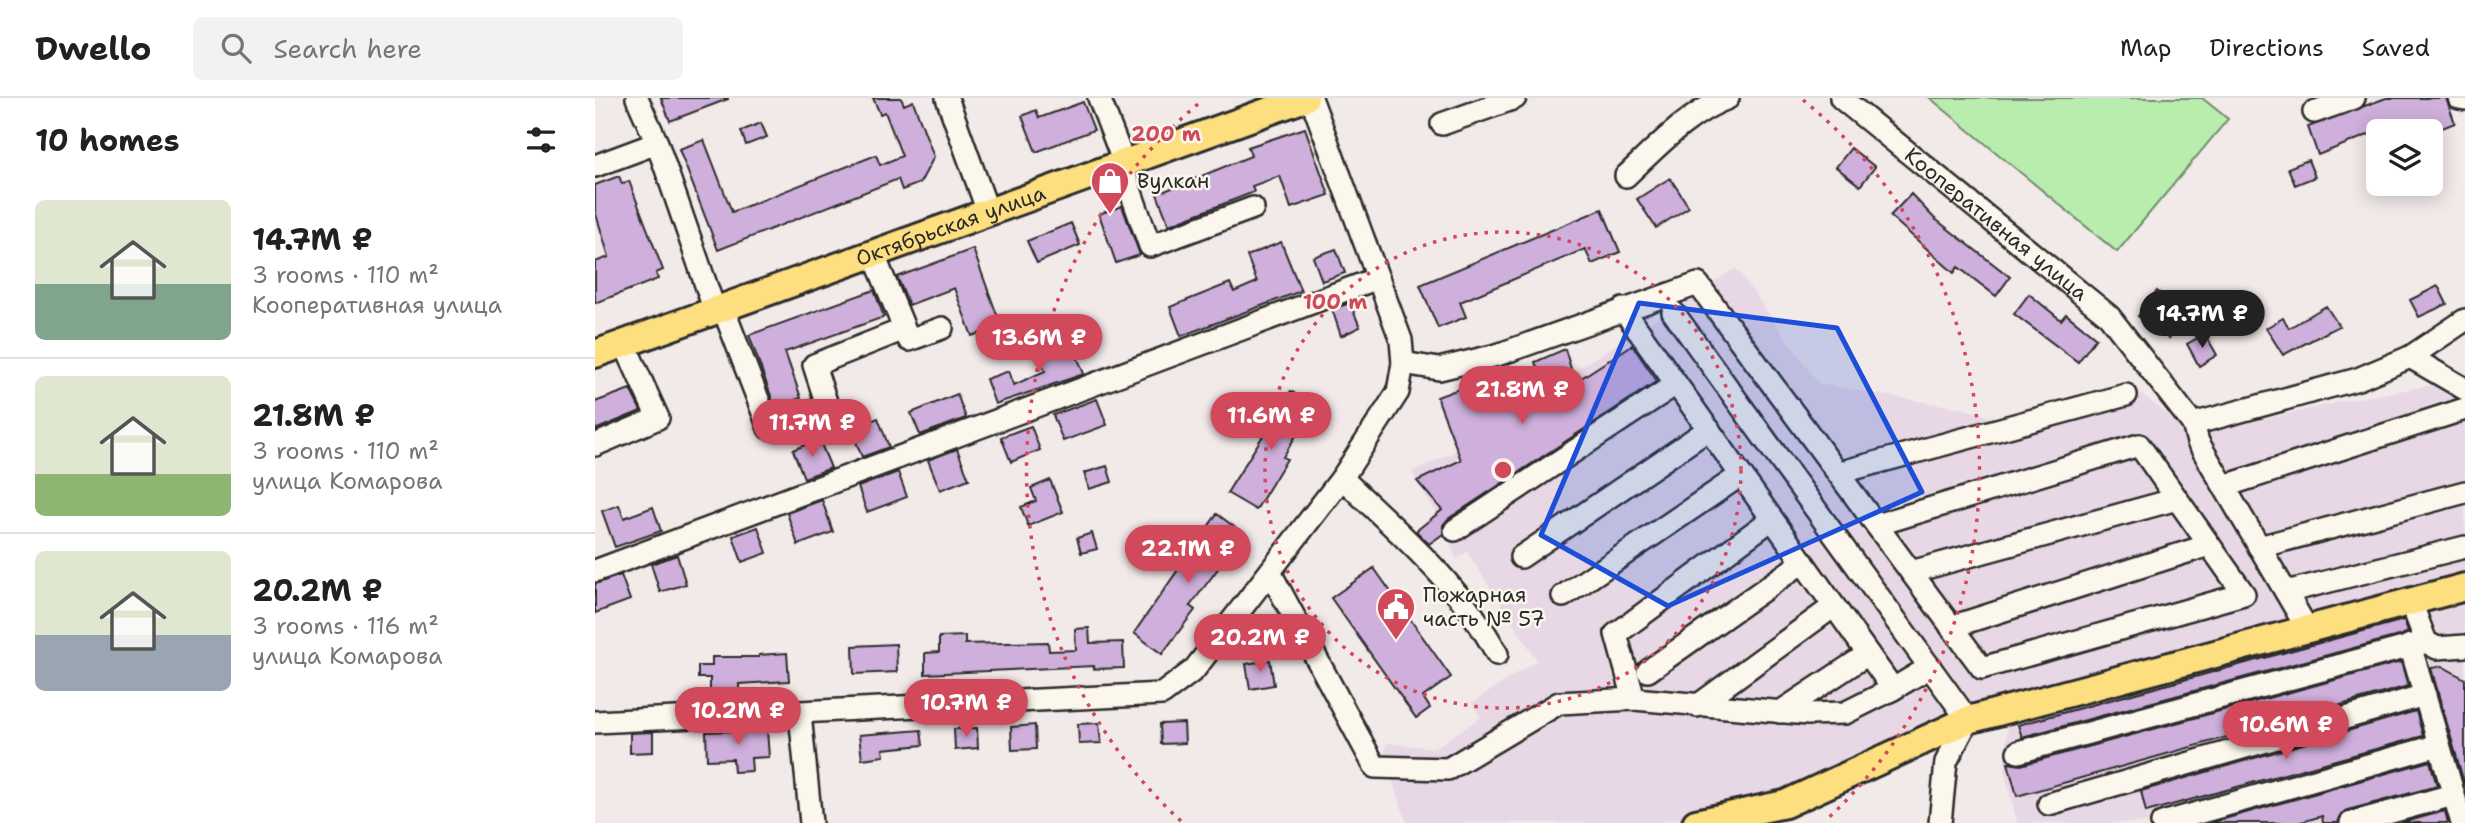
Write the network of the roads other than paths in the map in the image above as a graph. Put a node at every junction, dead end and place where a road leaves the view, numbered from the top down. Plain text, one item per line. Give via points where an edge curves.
1 (637, 98) edge
2 (947, 98) edge
3 (1099, 98) edge
4 (1305, 98) edge
5 (1311, 98) edge
6 (1515, 98) edge
7 (1728, 98) edge
8 (1841, 98) edge
9 (2354, 98) edge
10 (2459, 98) edge
11 (2465, 99) edge
12 (2314, 113) dead end
13 (1442, 124) dead end
14 (657, 143) junction
15 (1123, 164) junction
16 (595, 166) edge
17 (1626, 176) dead end
18 (1253, 208) dead end
19 (988, 212) junction
20 (873, 254) junction
21 (1378, 278) junction
22 (719, 309) junction
23 (1623, 309) junction
24 (1673, 312) dead end
25 (2465, 320) edge
26 (942, 328) dead end
27 (902, 330) junction
28 (624, 343) junction
29 (595, 354) edge
30 (2410, 357) junction
31 (1403, 363) junction
32 (1676, 384) junction
33 (2465, 389) edge
34 (2126, 395) dead end
35 (2465, 409) edge
36 (2193, 424) junction
37 (1709, 429) junction
38 (595, 445) edge
39 (1837, 473) junction
40 (1741, 475) junction
41 (1342, 478) junction
42 (2225, 486) junction
43 (2465, 492) edge
44 (2177, 499) junction
45 (1772, 519) junction
46 (1876, 525) junction
47 (1455, 530) dead end
48 (2209, 545) junction
49 (2259, 547) junction
50 (2465, 547) edge
51 (1521, 557) dead end
52 (1803, 562) junction
53 (595, 571) edge
54 (1911, 572) junction
55 (1271, 573) junction
56 (2465, 587) edge
57 (2286, 592) junction
58 (1563, 596) dead end
59 (2411, 602) junction
60 (1834, 606) junction
61 (1951, 627) junction
62 (2308, 630) junction
63 (2418, 644) junction
64 (2465, 646) edge
65 (1497, 654) dead end
66 (1868, 654) junction
67 (1930, 667) junction
68 (1647, 671) dead end
69 (1893, 690) junction
70 (2425, 695) junction
71 (1634, 699) junction
72 (1697, 706) junction
73 (1780, 712) junction
74 (800, 714) junction
75 (1968, 720) junction
76 (595, 722) edge
77 (2439, 745) junction
78 (2018, 752) dead end
79 (2453, 794) junction
80 (2049, 804) dead end
81 (811, 823) edge
82 (1696, 823) edge
83 (1940, 823) edge
84 (2162, 823) edge
85 (2351, 823) edge
86 (2462, 823) edge

1 - 14 street
2 - 19 street
3 - 15 street
4 - 15 main road, Октябрьская улица
5 - 21 street
6 - 13 street
7 - 17 street via 1664,141
8 - 36 street, Кооперативная улица via 2109,316
9 - 12 street
10 - 11 street
14 - 16 street
14 - 22 street
15 - 18 street via 1150,246
15 - 19 main road, Октябрьская улица
19 - 20 main road, Октябрьская улица
20 - 22 main road, Октябрьская улица
20 - 27 street
21 - 31 street via 1401,340
21 - 53 street
22 - 27 street via 769,428 827,405 814,365
22 - 28 main road, Октябрьская улица
23 - 31 street via 1497,355 1439,369
23 - 32 street
23 - 39 street via 1698,284
24 - 67 street
25 - 30 street
26 - 27 street via 909,340
28 - 29 main road, Октябрьская улица
28 - 38 street via 658,418
30 - 33 street
30 - 36 street via 2358,379
31 - 41 street via 1398,392
32 - 37 street
32 - 47 street
34 - 39 street
35 - 42 street
36 - 42 street, Кооперативная улица via 2198,442
37 - 40 street
37 - 51 street
39 - 46 street
40 - 45 street
40 - 58 street
41 - 55 street
41 - 65 street via 1421,553 1481,624
42 - 49 street, Кооперативная улица
43 - 49 street
44 - 46 street via 2139,445
44 - 48 street
44 - 54 street
45 - 52 street
45 - 71 street via 1616,634
46 - 54 street
48 - 61 street
48 - 61 street via 2244,594 1982,668
49 - 57 street, Кооперативная улица
50 - 57 street
52 - 60 street
52 - 68 street
54 - 61 street
55 - 71 street via 1375,767 1448,769 1559,702
55 - 74 street via 1194,670 1162,694
56 - 59 main road
57 - 62 street, Кооперативная улица
59 - 62 main road
59 - 63 street
60 - 66 street
60 - 72 street
62 - 75 main road
63 - 64 street
63 - 70 street
63 - 78 street
66 - 69 street
66 - 73 street
67 - 69 street
67 - 75 street
69 - 73 street via 1845,713
70 - 77 street
70 - 80 street
71 - 72 street
72 - 73 street
74 - 76 street
74 - 81 street
75 - 82 main road via 1785,804
75 - 83 street via 1946,762
77 - 79 street
77 - 84 street
79 - 85 street
79 - 86 street

